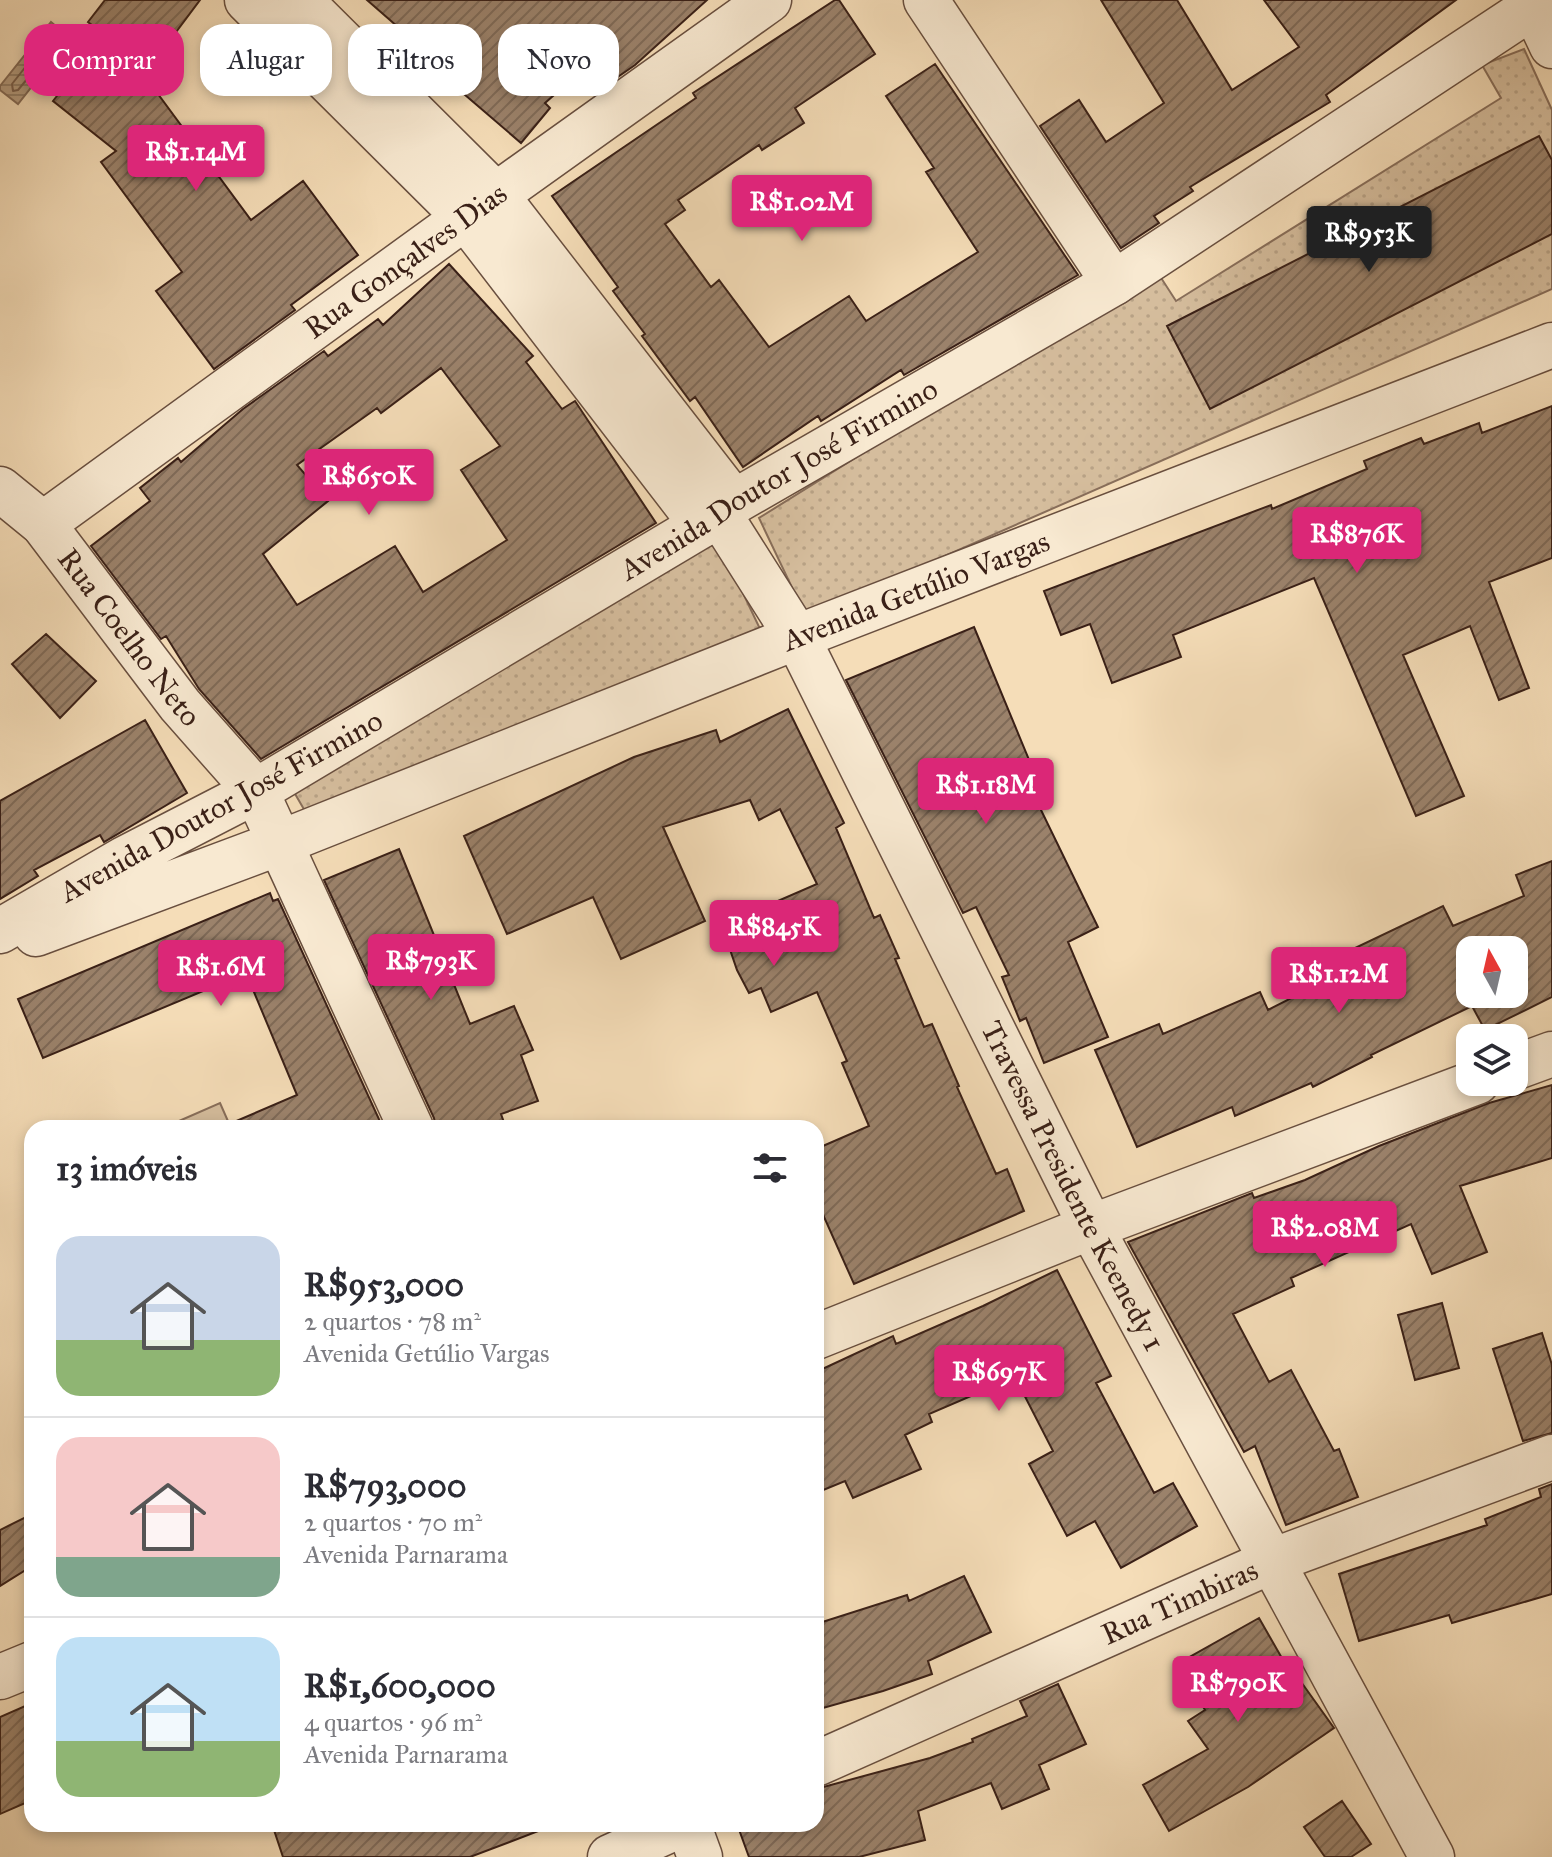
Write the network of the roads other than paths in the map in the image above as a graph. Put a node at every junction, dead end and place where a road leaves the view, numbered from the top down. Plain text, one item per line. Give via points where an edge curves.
1 (247, 0) edge
2 (300, 0) edge
3 (769, 0) edge
4 (926, 0) edge
5 (1539, 13) edge
6 (481, 206) junction
7 (1114, 283) junction
8 (1552, 345) edge
9 (0, 489) edge
10 (718, 514) junction
11 (43, 524) junction
12 (797, 637) junction
13 (256, 791) junction
14 (282, 842) junction
15 (0, 931) edge
16 (0, 948) edge
17 (1552, 1054) edge
18 (1528, 1063) edge
19 (1456, 1090) edge
20 (407, 1120) edge
21 (1091, 1227) junction
22 (824, 1334) edge
23 (1552, 1457) edge
24 (1272, 1561) junction
25 (24, 1667) edge
26 (0, 1677) edge
27 (824, 1760) edge
28 (667, 1832) edge
29 (689, 1832) edge
30 (610, 1857) edge
31 (700, 1857) edge
32 (1432, 1857) edge

1 - 6 street
2 - 6 street
3 - 6 street, Rua Gonçalves Dias
4 - 7 street
5 - 7 street, Avenida Doutor José Firmino
6 - 10 street, Travessa Presidente Keenedy 1
6 - 11 street, Rua Gonçalves Dias
7 - 10 street, Avenida Doutor José Firmino
8 - 12 street, Avenida Getúlio Vargas
9 - 11 street, Rua Coelho Neto
10 - 12 street, Travessa Presidente Keenedy 1
10 - 13 street, Avenida Doutor José Firmino
11 - 13 street, Rua Coelho Neto via 180,705
12 - 14 street, Avenida Getúlio Vargas
12 - 21 street, Travessa Presidente Keenedy 1
13 - 14 street, Rua Coelho Neto
13 - 15 street, Avenida Doutor José Firmino
14 - 16 street, Avenida Doutor José Firmino
14 - 20 street, Rua Coelho Neto
17 - 18 street
19 - 21 street
21 - 22 street
21 - 24 street, Travessa Presidente Keenedy 1
23 - 24 street, Rua Timbiras
24 - 27 street, Rua Timbiras
24 - 32 street, Travessa Presidente Keenedy 1
25 - 26 street
28 - 30 street
29 - 31 street

